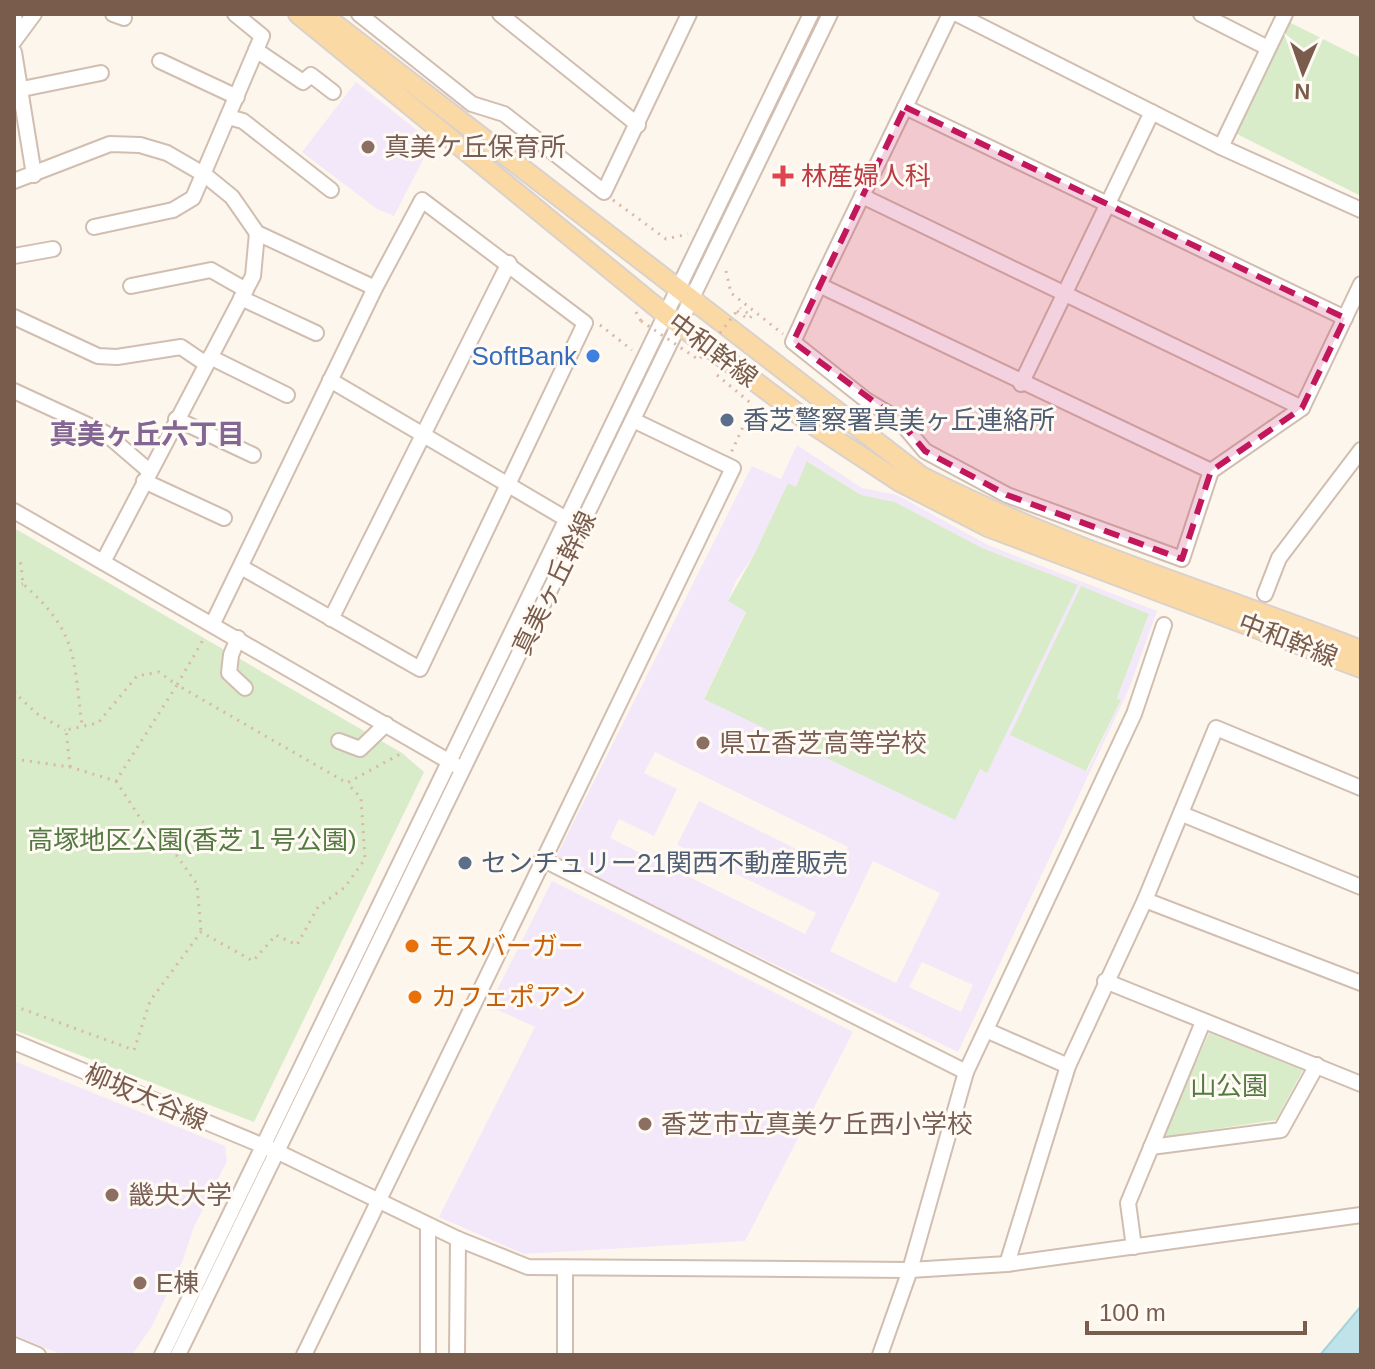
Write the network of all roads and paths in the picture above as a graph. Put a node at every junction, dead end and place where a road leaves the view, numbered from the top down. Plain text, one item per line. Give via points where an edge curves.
1 (34, 14) edge
2 (235, 14) edge
3 (298, 14) edge
4 (322, 14) edge
5 (359, 14) edge
6 (500, 14) edge
7 (689, 14) edge
8 (811, 14) edge
9 (830, 14) edge
10 (950, 14) edge
11 (957, 14) edge
12 (1201, 14) edge
13 (1285, 14) edge
14 (14, 15) edge
15 (15, 39) edge
16 (1268, 48) junction
17 (256, 50) junction
18 (14, 52) edge
19 (160, 61) dead end
20 (101, 73) dead end
21 (333, 92) dead end
22 (237, 97) junction
23 (20, 100) edge
24 (905, 107) junction
25 (1152, 112) junction
26 (228, 117) junction
27 (638, 125) junction
28 (1221, 147) junction
29 (34, 175) junction
30 (205, 175) junction
31 (14, 181) edge
32 (331, 190) dead end
33 (604, 192) junction
34 (862, 196) junction
35 (1109, 204) junction
36 (1361, 210) edge
37 (94, 227) dead end
38 (257, 233) junction
39 (693, 233) dead end
40 (53, 249) dead end
41 (14, 256) edge
42 (509, 263) junction
43 (726, 271) dead end
44 (1361, 284) edge
45 (819, 285) junction
46 (131, 286) dead end
47 (375, 288) junction
48 (244, 294) junction
49 (685, 294) junction
50 (1064, 296) junction
51 (738, 309) dead end
52 (14, 317) edge
53 (1345, 318) junction
54 (641, 321) dead end
55 (673, 321) junction
56 (585, 323) junction
57 (316, 333) dead end
58 (793, 342) junction
59 (208, 360) junction
60 (644, 360) junction
61 (720, 377) dead end
62 (330, 380) junction
63 (1021, 384) junction
64 (14, 391) edge
65 (287, 395) dead end
66 (1302, 408) junction
67 (176, 419) junction
68 (633, 420) junction
69 (424, 434) junction
70 (1361, 450) edge
71 (253, 455) dead end
72 (725, 464) junction
73 (1211, 471) junction
74 (146, 475) junction
75 (509, 484) junction
76 (14, 511) edge
77 (224, 518) dead end
78 (568, 520) junction
79 (14, 557) edge
80 (103, 562) junction
81 (241, 567) junction
82 (23, 584) junction
83 (14, 586) edge
84 (1265, 594) dead end
85 (331, 619) junction
86 (213, 623) junction
87 (1164, 625) dead end
88 (238, 638) junction
89 (203, 640) dead end
90 (1361, 650) edge
91 (1361, 668) edge
92 (14, 683) edge
93 (177, 685) junction
94 (245, 688) dead end
95 (14, 694) edge
96 (386, 724) junction
97 (82, 725) junction
98 (66, 730) junction
99 (339, 741) dead end
100 (402, 753) dead end
101 (14, 759) edge
102 (450, 761) junction
103 (70, 767) junction
104 (464, 770) junction
105 (116, 781) junction
106 (347, 783) junction
107 (1361, 788) edge
108 (1182, 814) junction
109 (542, 859) junction
110 (1361, 887) edge
111 (1145, 900) junction
112 (201, 932) junction
113 (1105, 981) junction
114 (1361, 983) edge
115 (14, 1006) edge
116 (1203, 1022) junction
117 (986, 1030) junction
118 (14, 1042) edge
119 (1317, 1065) junction
120 (1068, 1066) junction
121 (966, 1072) junction
122 (1361, 1084) edge
123 (261, 1145) junction
124 (1151, 1147) junction
125 (278, 1152) junction
126 (378, 1198) junction
127 (1361, 1215) edge
128 (428, 1226) junction
129 (458, 1239) junction
130 (1134, 1247) junction
131 (1007, 1264) junction
132 (565, 1268) junction
133 (910, 1270) junction
134 (14, 1345) edge
135 (38, 1355) edge
136 (162, 1355) edge
137 (178, 1355) edge
138 (304, 1355) edge
139 (428, 1355) edge
140 (457, 1355) edge
141 (565, 1355) edge
142 (880, 1355) edge

1 - 15 street
2 - 17 street via 262,36
3 - 55 main road, 中和幹線
4 - 49 main road, 中和幹線
5 - 33 street via 472,104 504,114
6 - 27 street
7 - 27 street
8 - 49 street, 真美ヶ丘幹線
9 - 49 street, 真美ヶ丘幹線
10 - 24 street
11 - 25 street
12 - 16 street
13 - 16 street
14 - 15 street
16 - 28 street
17 - 21 street via 303,82 311,75
17 - 22 street
18 - 23 street
19 - 22 street
20 - 23 street
22 - 26 street
23 - 29 street
24 - 34 street
24 - 35 street
25 - 28 street
25 - 35 street
26 - 30 street
26 - 32 street via 243,121
27 - 33 street
28 - 36 street
29 - 30 street via 110,144 167,153
29 - 31 street
30 - 37 street via 193,198 173,210
30 - 38 street via 232,197
33 - 39 path via 666,239
34 - 45 street
34 - 50 street
35 - 50 street
35 - 53 street
38 - 47 street
38 - 48 street via 253,276
40 - 41 street
42 - 47 street via 422,200
42 - 56 street
42 - 69 street
43 - 58 path via 731,293
44 - 53 street
45 - 58 street
45 - 63 street
46 - 48 street via 211,270
47 - 62 street
48 - 57 street
48 - 59 street
49 - 55 street, 真美ヶ丘幹線
49 - 90 main road, 中和幹線 via 921,476 992,513
50 - 63 street
50 - 66 street
51 - 54 path, bridge via 699,360
52 - 59 street via 98,356 181,347
53 - 66 street
55 - 60 street, 真美ヶ丘幹線
55 - 68 street, 真美ヶ丘幹線
55 - 91 main road, 中和幹線 via 809,422 900,482 975,521
56 - 60 path via 595,322
56 - 75 street
58 - 73 street via 899,420 925,451 1007,495 1182,559
59 - 65 street
59 - 67 street
60 - 78 street, 真美ヶ丘幹線
61 - 72 path via 753,405
62 - 69 street
62 - 81 street
63 - 73 street
64 - 74 street via 105,433
66 - 73 street
67 - 71 street
67 - 74 street
68 - 72 street
68 - 104 street, 真美ヶ丘幹線
69 - 75 street
69 - 85 street
70 - 84 street via 1279,558
72 - 109 street via 733,468
74 - 77 street
74 - 80 street
75 - 78 street
75 - 85 street via 420,669
76 - 80 street
78 - 102 street, 真美ヶ丘幹線
79 - 82 path via 21,564
80 - 86 street
81 - 85 street
81 - 86 street
82 - 83 path
82 - 97 path via 53,610 72,648
86 - 88 street
87 - 117 street via 1134,714
88 - 94 street via 229,673
88 - 96 street
89 - 93 path
92 - 95 path
93 - 97 path via 159,672 137,676 98,723
93 - 105 path
93 - 106 path
95 - 98 path
96 - 99 street via 360,749
96 - 102 street
97 - 98 path
98 - 103 path
100 - 106 path
101 - 103 path
102 - 104 street
102 - 123 street, 真美ヶ丘幹線
103 - 105 path
104 - 125 street, 真美ヶ丘幹線
105 - 112 path via 142,821 170,846 197,884
106 - 112 path via 361,798 365,859 345,887 318,907 297,945 276,935 253,961
107 - 108 street via 1216,728
108 - 110 street
108 - 111 street
109 - 121 street
109 - 126 street
111 - 113 street
111 - 114 street
112 - 115 path via 150,1001 134,1050
113 - 116 street
113 - 120 street
116 - 119 street
116 - 124 street
117 - 120 street
117 - 121 street
118 - 123 street, 柳坂大谷線
119 - 122 street
119 - 124 street via 1281,1130
120 - 131 street
121 - 133 street
123 - 125 street, 柳坂大谷線
123 - 136 street, 真美ヶ丘幹線
124 - 130 street via 1128,1203
125 - 126 street, 柳坂大谷線
125 - 137 street, 真美ヶ丘幹線
126 - 128 street, 柳坂大谷線
126 - 138 street
127 - 130 street, 柳坂大谷線
128 - 129 street, 柳坂大谷線
128 - 139 street
129 - 132 street, 柳坂大谷線 via 528,1267
129 - 140 street
130 - 131 street, 柳坂大谷線
131 - 133 street, 柳坂大谷線
132 - 133 street, 柳坂大谷線
132 - 141 street
133 - 142 street
134 - 135 street

